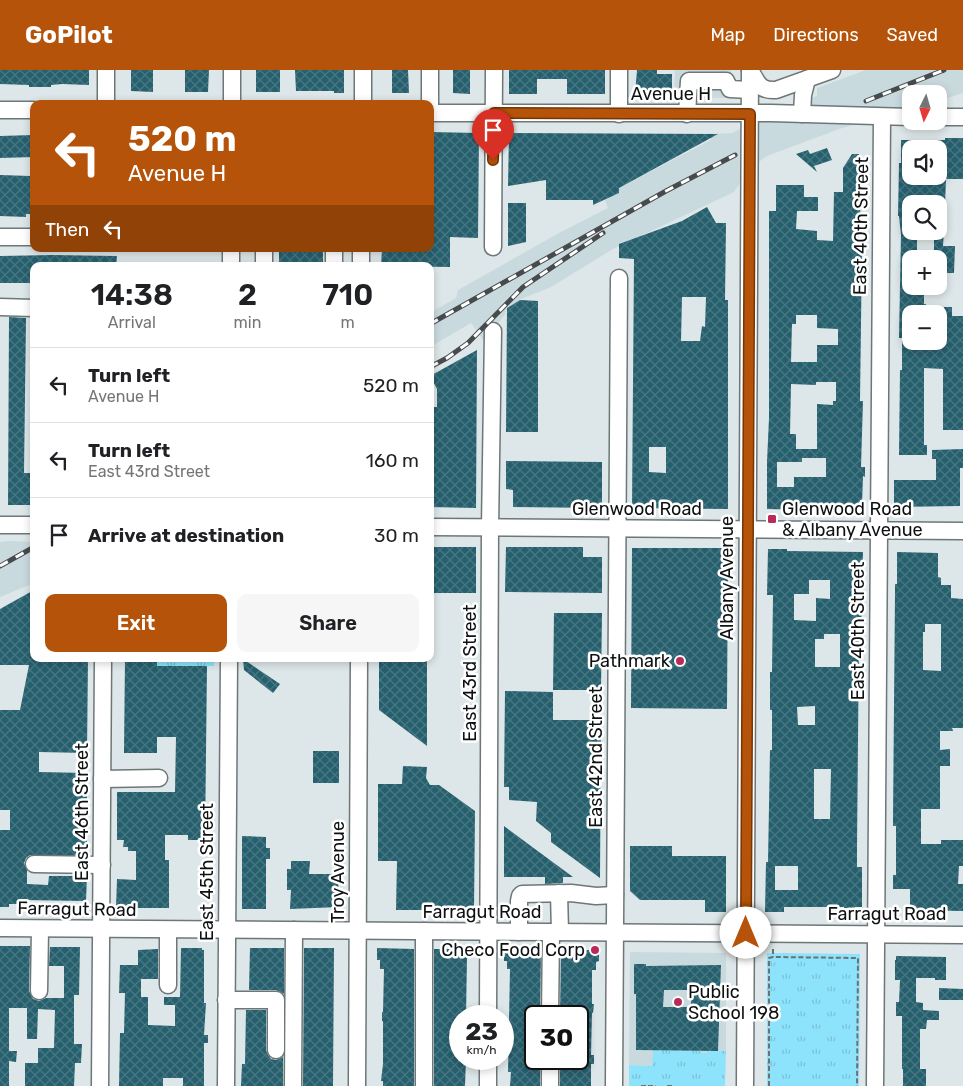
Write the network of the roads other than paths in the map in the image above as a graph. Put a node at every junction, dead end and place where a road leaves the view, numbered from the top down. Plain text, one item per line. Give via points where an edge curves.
1 (106, 70) edge
2 (232, 70) edge
3 (363, 70) edge
4 (430, 70) edge
5 (494, 70) edge
6 (619, 70) edge
7 (750, 70) edge
8 (832, 70) edge
9 (807, 79) junction
10 (750, 90) junction
11 (106, 100) edge
12 (232, 100) edge
13 (363, 100) edge
14 (430, 100) edge
15 (0, 110) edge
16 (30, 110) edge
17 (434, 113) edge
18 (494, 113) junction
19 (619, 114) junction
20 (687, 114) junction
21 (750, 114) junction
22 (802, 114) junction
23 (948, 116) edge
24 (963, 116) edge
25 (882, 117) junction
26 (902, 117) edge
27 (30, 236) edge
28 (0, 237) edge
29 (493, 247) dead end
30 (619, 278) dead end
31 (0, 306) edge
32 (30, 308) edge
33 (493, 331) dead end
34 (0, 525) edge
35 (30, 525) edge
36 (434, 527) edge
37 (490, 528) junction
38 (617, 528) junction
39 (748, 529) junction
40 (879, 530) junction
41 (963, 531) edge
42 (103, 662) edge
43 (229, 662) edge
44 (359, 662) edge
45 (159, 778) dead end
46 (102, 779) junction
47 (34, 864) dead end
48 (102, 865) junction
49 (559, 893) junction
50 (615, 896) junction
51 (0, 928) edge
52 (40, 929) junction
53 (102, 929) junction
54 (168, 930) junction
55 (227, 930) junction
56 (294, 930) junction
57 (358, 931) junction
58 (424, 931) junction
59 (488, 932) junction
60 (519, 932) junction
61 (555, 932) junction
62 (615, 932) junction
63 (746, 933) junction
64 (876, 934) junction
65 (963, 934) edge
66 (168, 985) dead end
67 (38, 991) dead end
68 (226, 1000) junction
69 (488, 1005) edge
70 (551, 1005) edge
71 (276, 1050) dead end
72 (488, 1070) edge
73 (550, 1070) edge
74 (100, 1086) edge
75 (226, 1086) edge
76 (293, 1086) edge
77 (357, 1086) edge
78 (424, 1086) edge
79 (488, 1086) edge
80 (550, 1086) edge
81 (614, 1086) edge
82 (745, 1086) edge
83 (875, 1086) edge

1 - 11 street
2 - 12 street
3 - 13 street
4 - 14 street
5 - 18 street
6 - 19 street
7 - 9 street via 761,87 768,91
7 - 10 street, Albany Avenue
8 - 9 street
9 - 22 street
10 - 20 street via 730,89 726,81 689,81
10 - 21 street, Albany Avenue
15 - 16 street
17 - 18 street, Avenue H
18 - 19 street, Avenue H
18 - 29 street
19 - 20 street, Avenue H
20 - 21 street, Avenue H
21 - 22 street, Avenue H
21 - 39 street, Albany Avenue
22 - 25 street, Avenue H
23 - 24 street
25 - 26 street, Avenue H
25 - 40 street, East 40th Street
27 - 28 street
30 - 38 street, East 42nd Street
31 - 32 street
33 - 37 street, East 43rd Street
34 - 35 street
36 - 37 street, Glenwood Road
37 - 38 street, Glenwood Road
37 - 59 street, East 43rd Street
38 - 39 street, Glenwood Road
38 - 50 street, East 42nd Street
39 - 40 street, Glenwood Road
39 - 63 street, Albany Avenue
40 - 41 street, Glenwood Road
40 - 64 street, East 40th Street
42 - 46 street, East 46th Street
43 - 55 street, East 45th Street
44 - 57 street, Troy Avenue
45 - 46 street
46 - 48 street, East 46th Street
47 - 48 street
48 - 53 street, East 46th Street
49 - 50 street
49 - 60 street via 522,894
49 - 61 street
50 - 62 street, East 42nd Street
51 - 52 street, Farragut Road
52 - 53 street, Farragut Road
52 - 67 street
53 - 54 street, Farragut Road
53 - 74 street, East 46th Street
54 - 55 street, Farragut Road
54 - 66 street
55 - 56 street, Farragut Road
55 - 68 street, East 45th Street
56 - 57 street, Farragut Road
56 - 76 street
57 - 58 street, Farragut Road
57 - 77 street, Troy Avenue
58 - 59 street, Farragut Road
58 - 78 street
59 - 60 street, Farragut Road
59 - 69 street, East 43rd Street
60 - 61 street, Farragut Road
61 - 62 street, Farragut Road
61 - 70 street
62 - 63 street, Farragut Road
62 - 81 street, East 42nd Street
63 - 64 street, Farragut Road
63 - 82 street, Albany Avenue
64 - 65 street, Farragut Road
64 - 83 street, East 40th Street
68 - 71 street via 276,1000
68 - 75 street, East 45th Street
72 - 79 street
73 - 80 street

